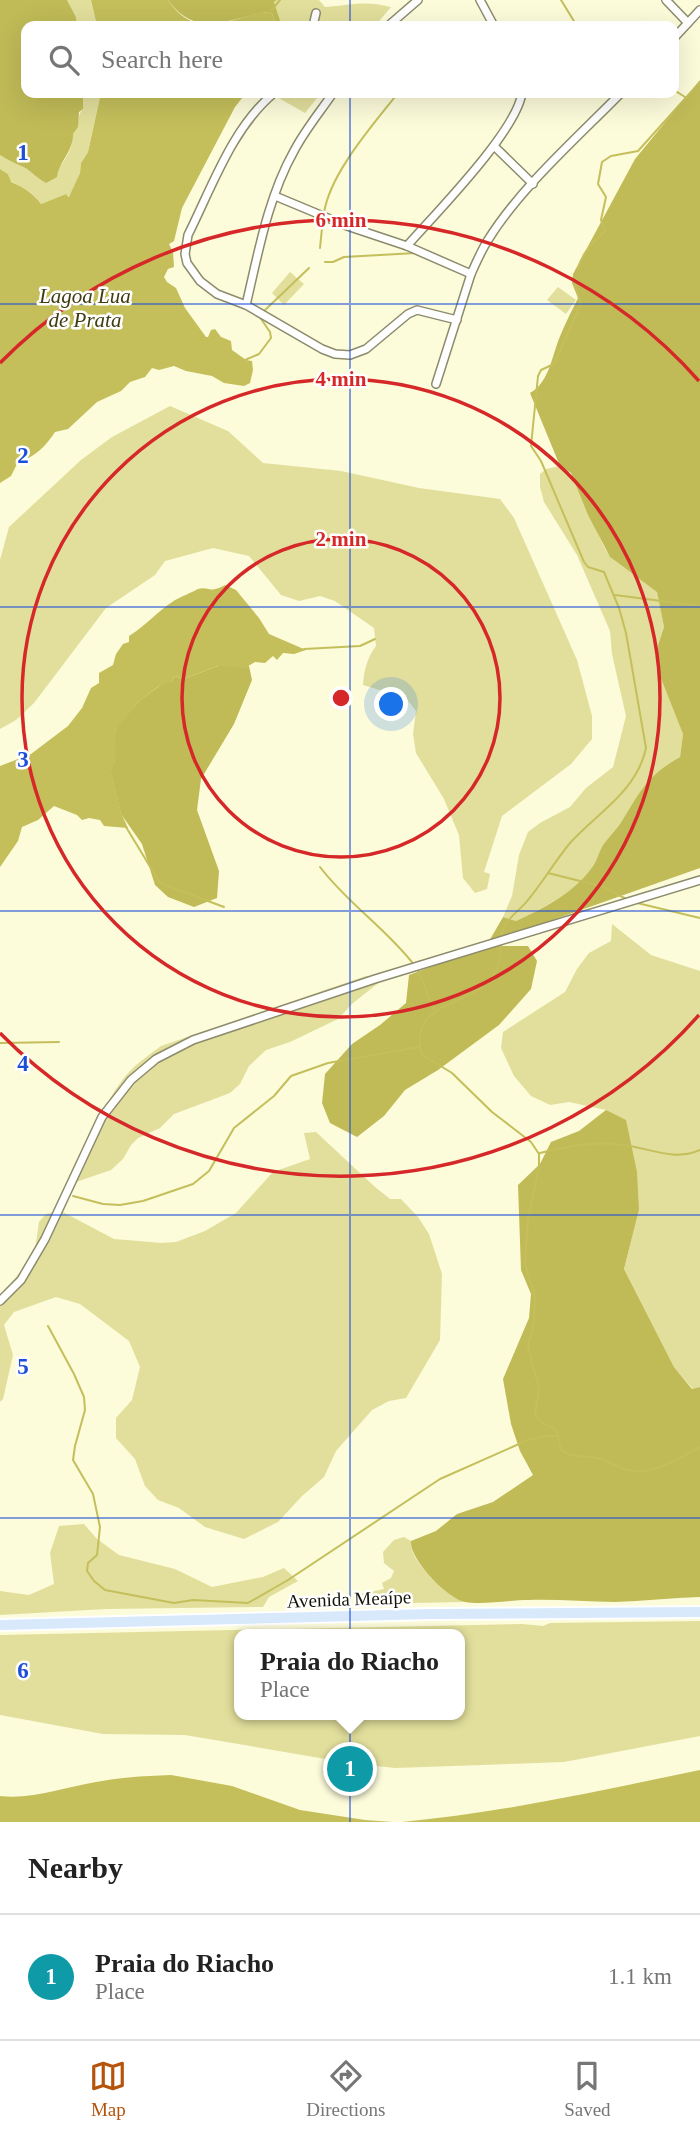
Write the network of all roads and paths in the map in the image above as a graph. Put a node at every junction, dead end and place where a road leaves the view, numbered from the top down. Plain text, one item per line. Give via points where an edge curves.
1 (418, 0) edge
2 (480, 0) edge
3 (666, 0) edge
4 (700, 10) edge
5 (316, 13) dead end
6 (314, 21) edge
7 (394, 21) edge
8 (491, 21) edge
9 (688, 23) junction
10 (679, 33) edge
11 (269, 98) edge
12 (330, 98) edge
13 (521, 98) edge
14 (616, 98) edge
15 (494, 146) junction
16 (533, 184) junction
17 (275, 196) junction
18 (407, 246) junction
19 (471, 274) junction
20 (246, 305) junction
21 (457, 320) junction
22 (436, 384) dead end
23 (700, 880) edge
24 (0, 1301) edge
25 (700, 1612) edge
26 (0, 1625) edge

1 - 7 street
2 - 8 street
3 - 9 street
4 - 9 street
5 - 6 street
9 - 10 street
11 - 20 street via 240,133 188,235 184,254 200,281 217,294
12 - 17 street via 293,152
13 - 15 street via 518,111
14 - 16 street
15 - 16 street
15 - 18 street
16 - 19 street via 487,241
17 - 18 street
17 - 20 street
18 - 19 street
19 - 21 street
20 - 21 street via 322,349 343,355 366,349 417,310
21 - 22 street
23 - 24 street via 363,983 193,1040 156,1059 131,1080 102,1117 45,1239 21,1280
25 - 26 main road, Avenida Meaípe

